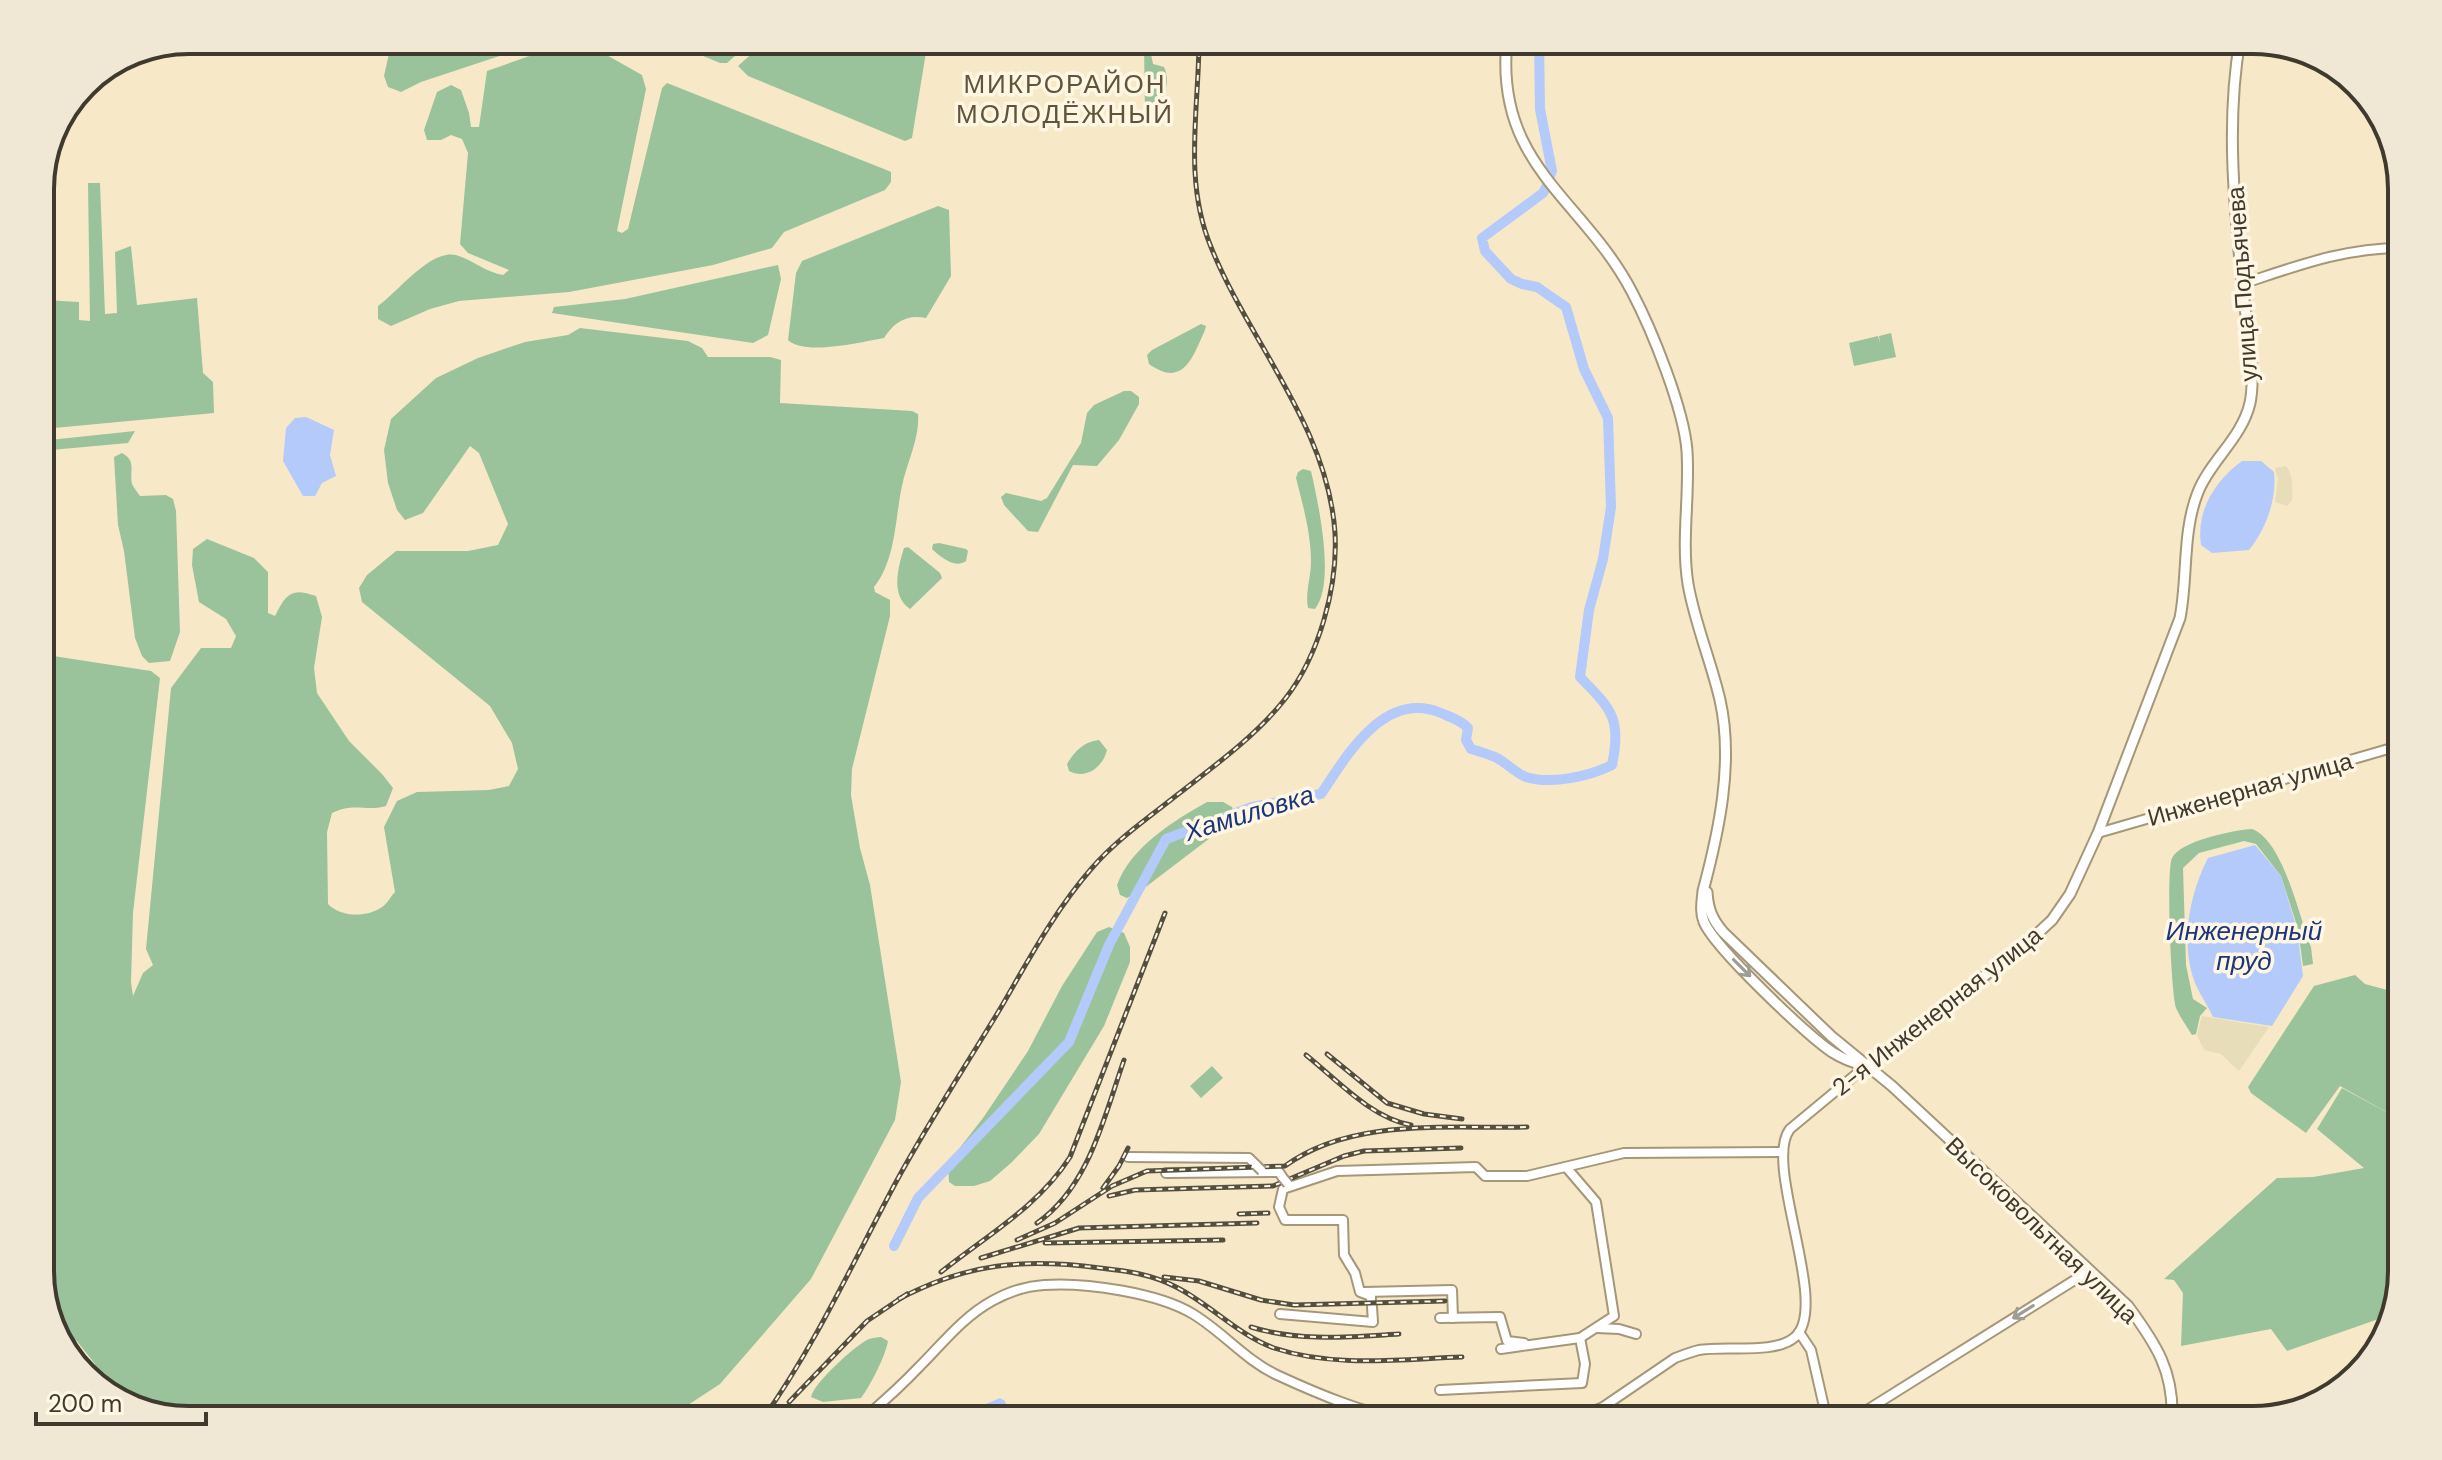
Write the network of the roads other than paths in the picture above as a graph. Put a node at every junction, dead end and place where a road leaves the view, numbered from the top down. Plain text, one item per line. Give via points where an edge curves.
1 (1507, 54) edge
2 (2237, 54) edge
3 (2388, 249) edge
4 (2242, 284) junction
5 (2388, 749) edge
6 (2098, 833) junction
7 (1866, 1066) junction
8 (1783, 1152) junction
9 (1128, 1157) dead end
10 (1566, 1167) junction
11 (1260, 1169) junction
12 (1166, 1173) dead end
13 (1287, 1183) junction
14 (2089, 1271) junction
15 (1360, 1292) junction
16 (1280, 1314) dead end
17 (1440, 1318) dead end
18 (1453, 1318) junction
19 (1596, 1328) junction
20 (1799, 1332) junction
21 (1636, 1334) dead end
22 (1580, 1338) junction
23 (1540, 1344) junction
24 (1501, 1349) dead end
25 (1440, 1390) dead end
26 (878, 1406) edge
27 (1353, 1406) edge
28 (1604, 1406) edge
29 (1824, 1406) edge
30 (1873, 1406) edge
31 (2173, 1406) edge

1 - 7 main road, Высоковольтная улица via 1509,101 1519,132 1551,187 1632,292 1683,423 1688,584 1724,724 1723,792 1707,877 1708,908 1723,932
2 - 4 main road, улица Подъячева via 2231,118
3 - 4 street via 2318,258
4 - 6 main road, улица Подъячева via 2250,403 2198,491 2180,618
5 - 6 street, Инженерная улица
6 - 7 main road, 2-я Инженерная улица via 2052,920
7 - 8 street, 2-я Инженерная улица via 1805,1115 1785,1136
7 - 14 main road, Высоковольтная улица
8 - 10 street via 1624,1153
8 - 20 street via 1805,1295
9 - 11 street via 1249,1158
10 - 13 street via 1527,1176 1485,1176 1476,1167 1337,1171
10 - 19 street via 1596,1202 1602,1233 1614,1316
11 - 12 street
11 - 13 street via 1279,1172
13 - 15 street via 1279,1207 1285,1220 1343,1220 1344,1255
14 -> 30 street
14 - 31 main road, Высоковольтная улица via 2128,1306 2155,1343 2167,1369
15 - 16 street via 1371,1296 1373,1322
15 - 18 street via 1452,1290
17 - 18 street
18 - 23 street via 1500,1317 1507,1341
19 - 21 street
19 - 22 street
20 - 28 street via 1777,1345 1708,1349 1675,1358
20 - 29 street via 1811,1350
22 - 23 street
22 - 25 street via 1582,1383
23 - 24 street
26 - 27 street via 976,1311 1010,1292 1057,1285 1111,1290 1177,1306 1277,1375

